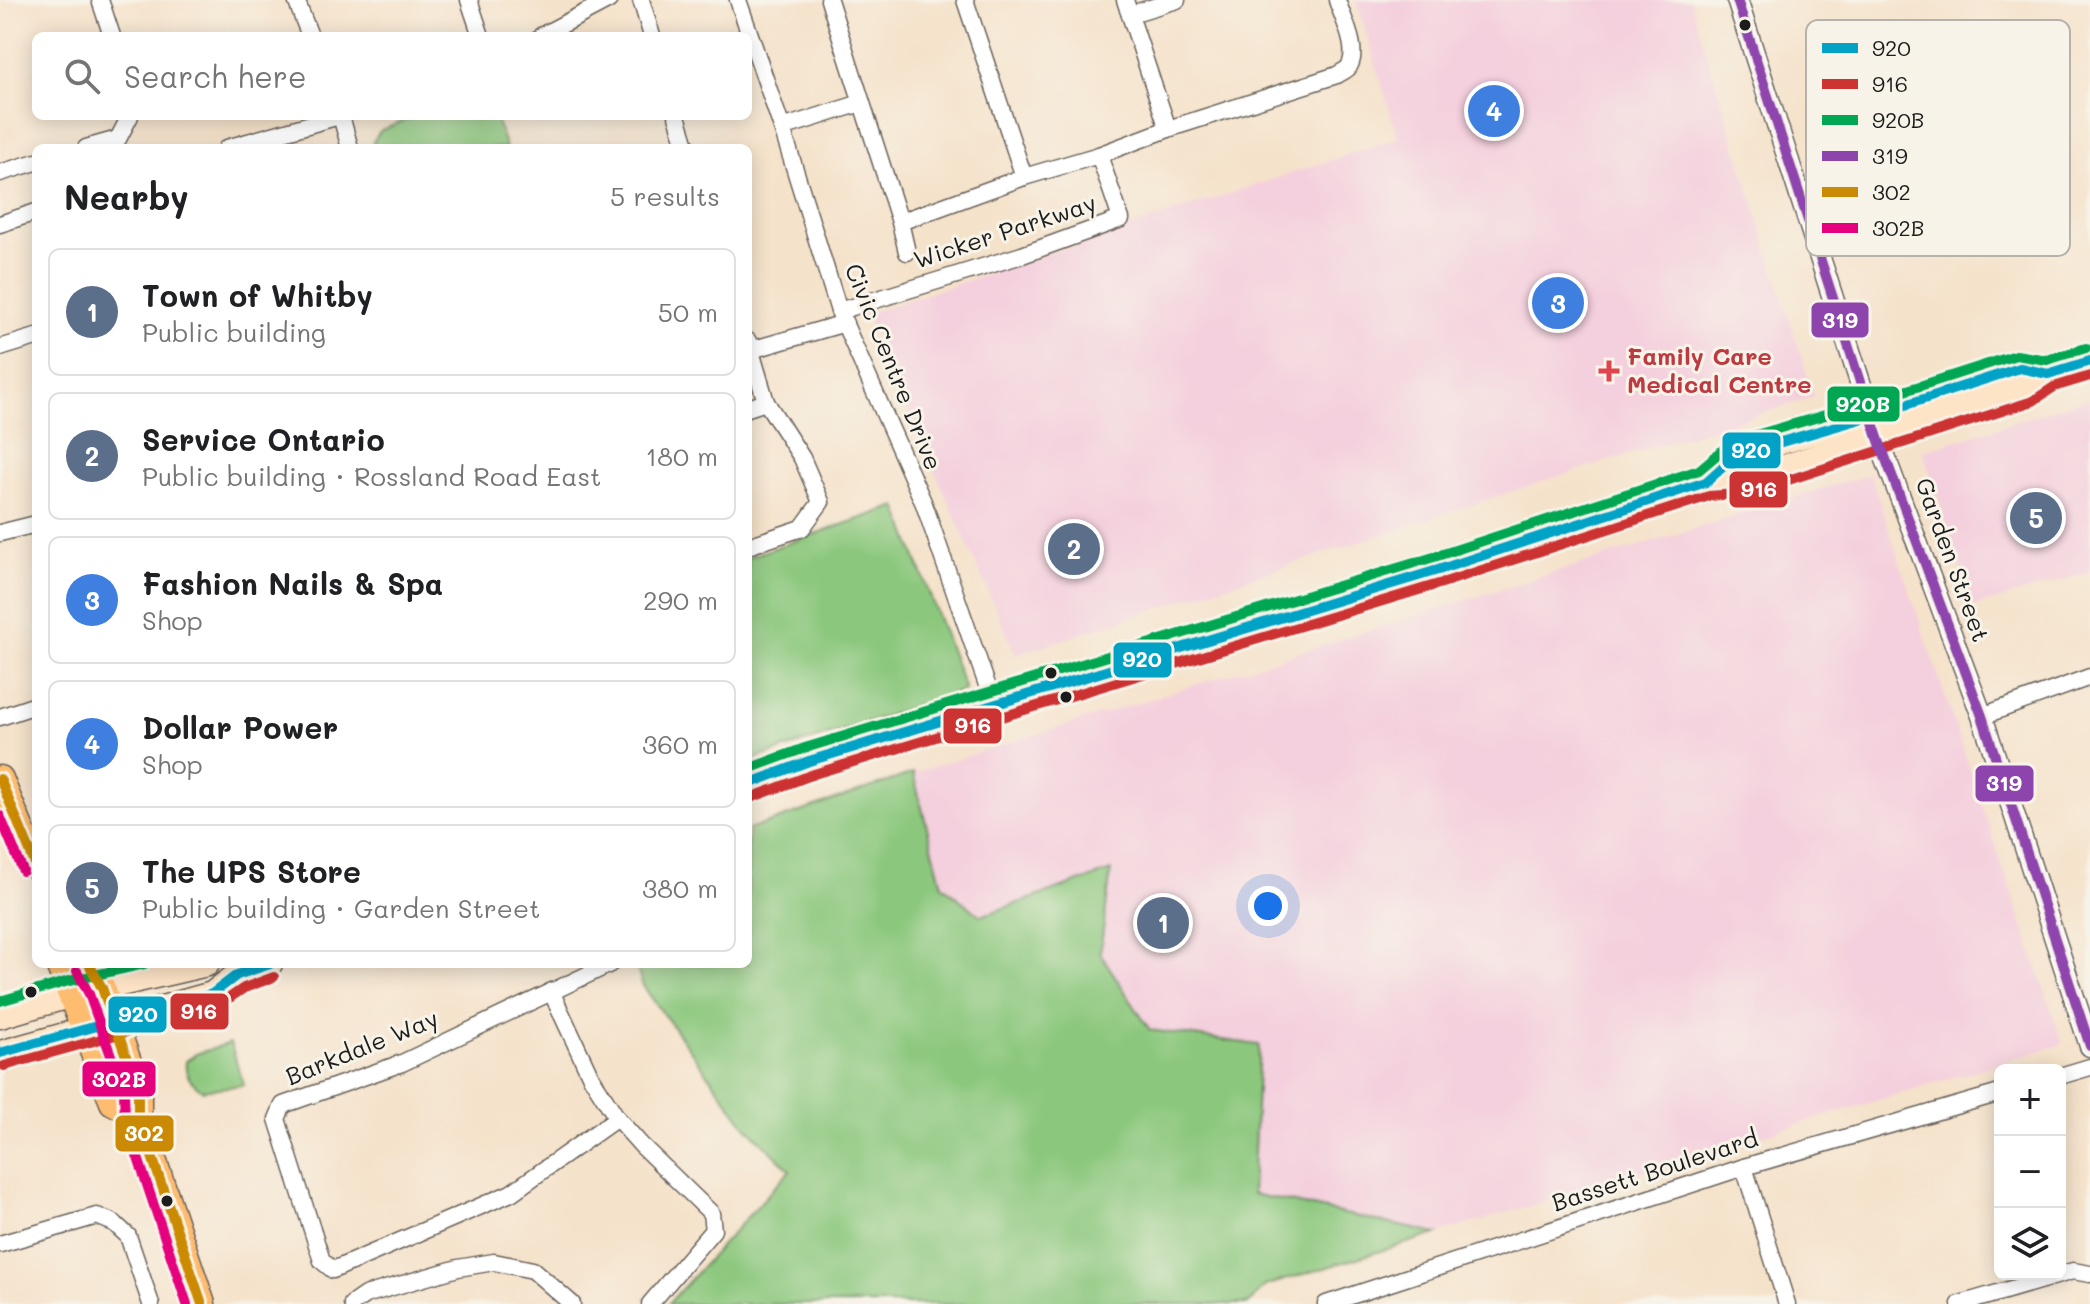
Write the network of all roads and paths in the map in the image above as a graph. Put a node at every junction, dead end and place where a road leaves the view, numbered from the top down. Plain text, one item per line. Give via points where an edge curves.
1 (100, 0) edge
2 (296, 0) edge
3 (469, 0) edge
4 (609, 0) edge
5 (641, 0) edge
6 (738, 0) edge
7 (829, 0) edge
8 (965, 0) edge
9 (1177, 0) edge
10 (1337, 0) edge
11 (1737, 0) edge
12 (1128, 7) edge
13 (111, 32) edge
14 (308, 32) edge
15 (480, 32) edge
16 (549, 32) edge
17 (651, 32) edge
18 (749, 32) edge
19 (752, 41) edge
20 (861, 103) junction
21 (128, 120) edge
22 (326, 120) edge
23 (341, 120) edge
24 (678, 120) edge
25 (782, 128) junction
26 (1168, 129) junction
27 (100, 144) edge
28 (241, 144) edge
29 (349, 144) edge
30 (686, 144) edge
31 (1099, 155) junction
32 (32, 163) edge
33 (0, 173) edge
34 (1024, 177) junction
35 (32, 213) edge
36 (1806, 215) edge
37 (900, 222) junction
38 (0, 224) edge
39 (907, 252) dead end
40 (1819, 256) edge
41 (842, 317) junction
42 (32, 338) edge
43 (752, 345) edge
44 (0, 348) edge
45 (752, 356) edge
46 (2090, 361) edge
47 (766, 402) junction
48 (752, 407) edge
49 (1874, 427) junction
50 (32, 525) edge
51 (0, 533) edge
52 (752, 545) edge
53 (2090, 677) edge
54 (994, 705) junction
55 (32, 706) edge
56 (1982, 716) junction
57 (0, 717) edge
58 (0, 779) edge
59 (752, 782) edge
60 (32, 856) edge
61 (61, 968) edge
62 (91, 968) edge
63 (190, 968) edge
64 (222, 968) edge
65 (258, 968) edge
66 (601, 968) edge
67 (237, 975) junction
68 (102, 988) junction
69 (551, 991) junction
70 (72, 995) junction
71 (0, 1016) edge
72 (114, 1022) junction
73 (84, 1030) junction
74 (2090, 1046) edge
75 (0, 1053) edge
76 (2090, 1067) edge
77 (2066, 1074) edge
78 (1994, 1095) edge
79 (138, 1115) junction
80 (617, 1118) junction
81 (1744, 1167) junction
82 (0, 1244) edge
83 (2090, 1274) edge
84 (1360, 1298) edge
85 (151, 1304) edge
86 (202, 1304) edge
87 (352, 1304) edge
88 (572, 1304) edge
89 (650, 1304) edge
90 (1326, 1304) edge
91 (1787, 1304) edge
92 (1960, 1304) edge

1 - 13 street
2 - 14 street
3 - 15 street
4 - 16 street
5 - 17 street
6 - 18 street, Civic Centre Drive
7 - 20 street, Wicker Parkway
8 - 34 street
9 - 12 street
10 - 26 street, Wicker Parkway via 1352,45 1348,68
11 - 36 street, Garden Street
12 - 26 street
19 - 25 street, Civic Centre Drive
20 - 25 street
20 - 37 street, Wicker Parkway
21 - 27 street via 118,139
22 - 28 street
23 - 29 street
24 - 30 street
25 - 41 street, Civic Centre Drive
26 - 31 street, Wicker Parkway
31 - 34 street, Wicker Parkway
31 - 41 street, Wicker Parkway via 1121,219
32 - 33 street
34 - 37 street, Wicker Parkway
35 - 38 street
37 - 39 street, Wicker Parkway
40 - 49 street, Garden Street
41 - 43 street
41 - 54 street, Civic Centre Drive via 924,504
42 - 44 street
45 - 47 street
46 - 49 main road via 2048,374 2029,388
47 - 48 street
47 - 52 street via 802,458 821,502 802,528
49 - 54 main road via 1744,480 1706,482 1426,574
49 - 56 street, Garden Street
50 - 51 street
53 - 56 street
54 - 59 main road
55 - 57 street
56 - 74 street, Garden Street
58 - 60 main road
61 - 70 main road
62 - 68 main road
63 - 68 main road
64 - 67 main road
65 - 67 main road
66 - 69 street, Barkdale Way
67 - 72 main road via 212,994
68 - 70 main road
68 - 72 main road
69 - 80 street via 590,1075
69 - 80 street, Barkdale Way via 402,1063 283,1105 277,1119 322,1261 333,1270 511,1193
70 - 71 main road
70 - 73 main road
72 - 73 main road
72 - 79 main road via 138,1090
73 - 75 main road
73 - 79 main road via 113,1102
76 - 77 street
78 - 81 street, Bassett Boulevard
79 - 86 main road
80 - 89 street via 711,1213 713,1230
81 - 84 street, Bassett Boulevard
81 - 91 street
82 - 85 street via 97,1216 128,1236
83 - 92 street via 2073,1271
84 - 90 street, Bassett Boulevard
87 - 88 street via 365,1295 494,1262 533,1270

